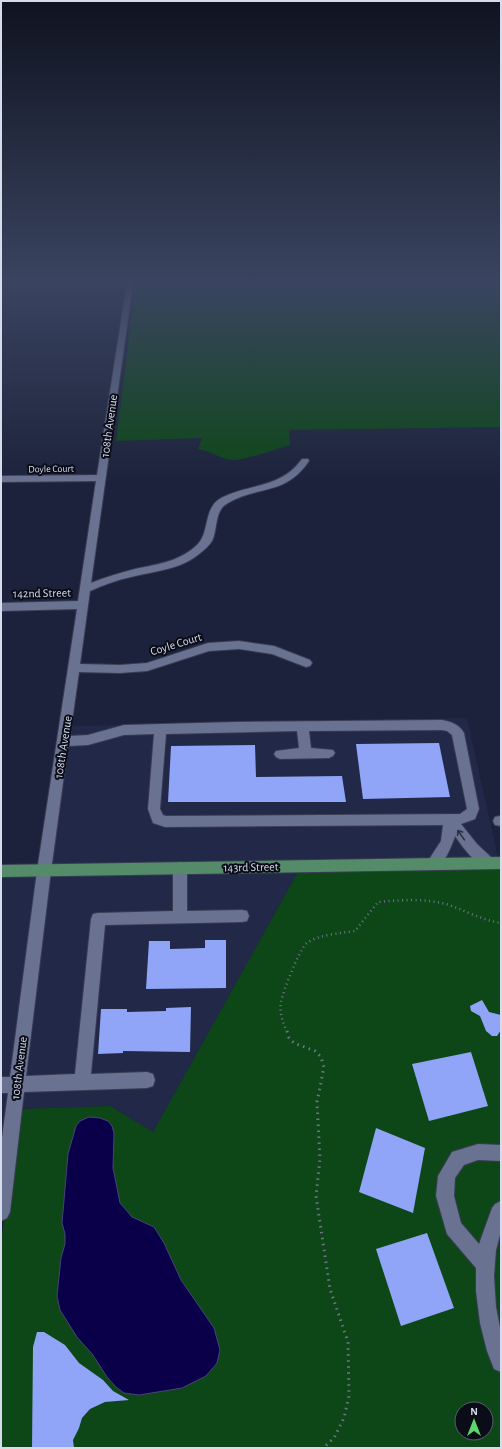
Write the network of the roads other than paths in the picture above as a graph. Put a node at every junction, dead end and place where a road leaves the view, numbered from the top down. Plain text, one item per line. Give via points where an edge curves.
1 (120, 351) edge
2 (305, 461) dead end
3 (101, 478) junction
4 (1, 479) edge
5 (85, 589) junction
6 (82, 605) junction
7 (1, 607) edge
8 (306, 663) dead end
9 (75, 668) junction
10 (303, 727) junction
11 (160, 729) junction
12 (64, 741) junction
13 (305, 753) junction
14 (330, 753) dead end
15 (280, 754) dead end
16 (451, 819) junction
17 (495, 863) edge
18 (433, 864) junction
19 (180, 868) junction
20 (1, 871) edge
21 (44, 871) junction
22 (242, 916) dead end
23 (180, 917) junction
24 (147, 1080) dead end
25 (82, 1082) junction
26 (9, 1084) edge
27 (501, 1153) edge
28 (501, 1210) edge
29 (1, 1212) edge
30 (486, 1266) junction
31 (501, 1362) edge

1 - 3 street, 108th Avenue
2 - 5 street via 300,470 275,485 224,500 214,513 207,541 189,557
3 - 4 street, Doyle Court
3 - 5 street, 108th Avenue
5 - 6 street, 108th Avenue
6 - 7 street, 142nd Street
6 - 9 street, 108th Avenue
8 - 9 street, Coyle Court via 274,650 240,645 208,647 147,667
9 - 12 street, 108th Avenue
10 - 11 street
10 - 13 street
10 - 16 street via 451,727 458,734 473,808 470,814
11 - 12 street via 124,730 88,740
11 - 16 street via 154,809 158,818 165,822
12 - 21 street, 108th Avenue
13 - 14 street
13 - 15 street
17 -> 16 street via 472,849
16 - 18 street via 447,842
17 - 18 main road, 143rd Street
18 - 19 main road, 143rd Street
19 - 21 main road, 143rd Street
19 - 23 street
20 - 21 main road, 143rd Street
21 - 26 street, 108th Avenue
22 - 23 street
23 - 25 street via 98,919
24 - 25 street
25 - 26 street
26 - 29 street, 108th Avenue
27 - 30 street via 478,1152 458,1158 447,1176 445,1196 453,1228
28 - 30 street via 487,1250
30 - 31 street via 485,1294 495,1350

